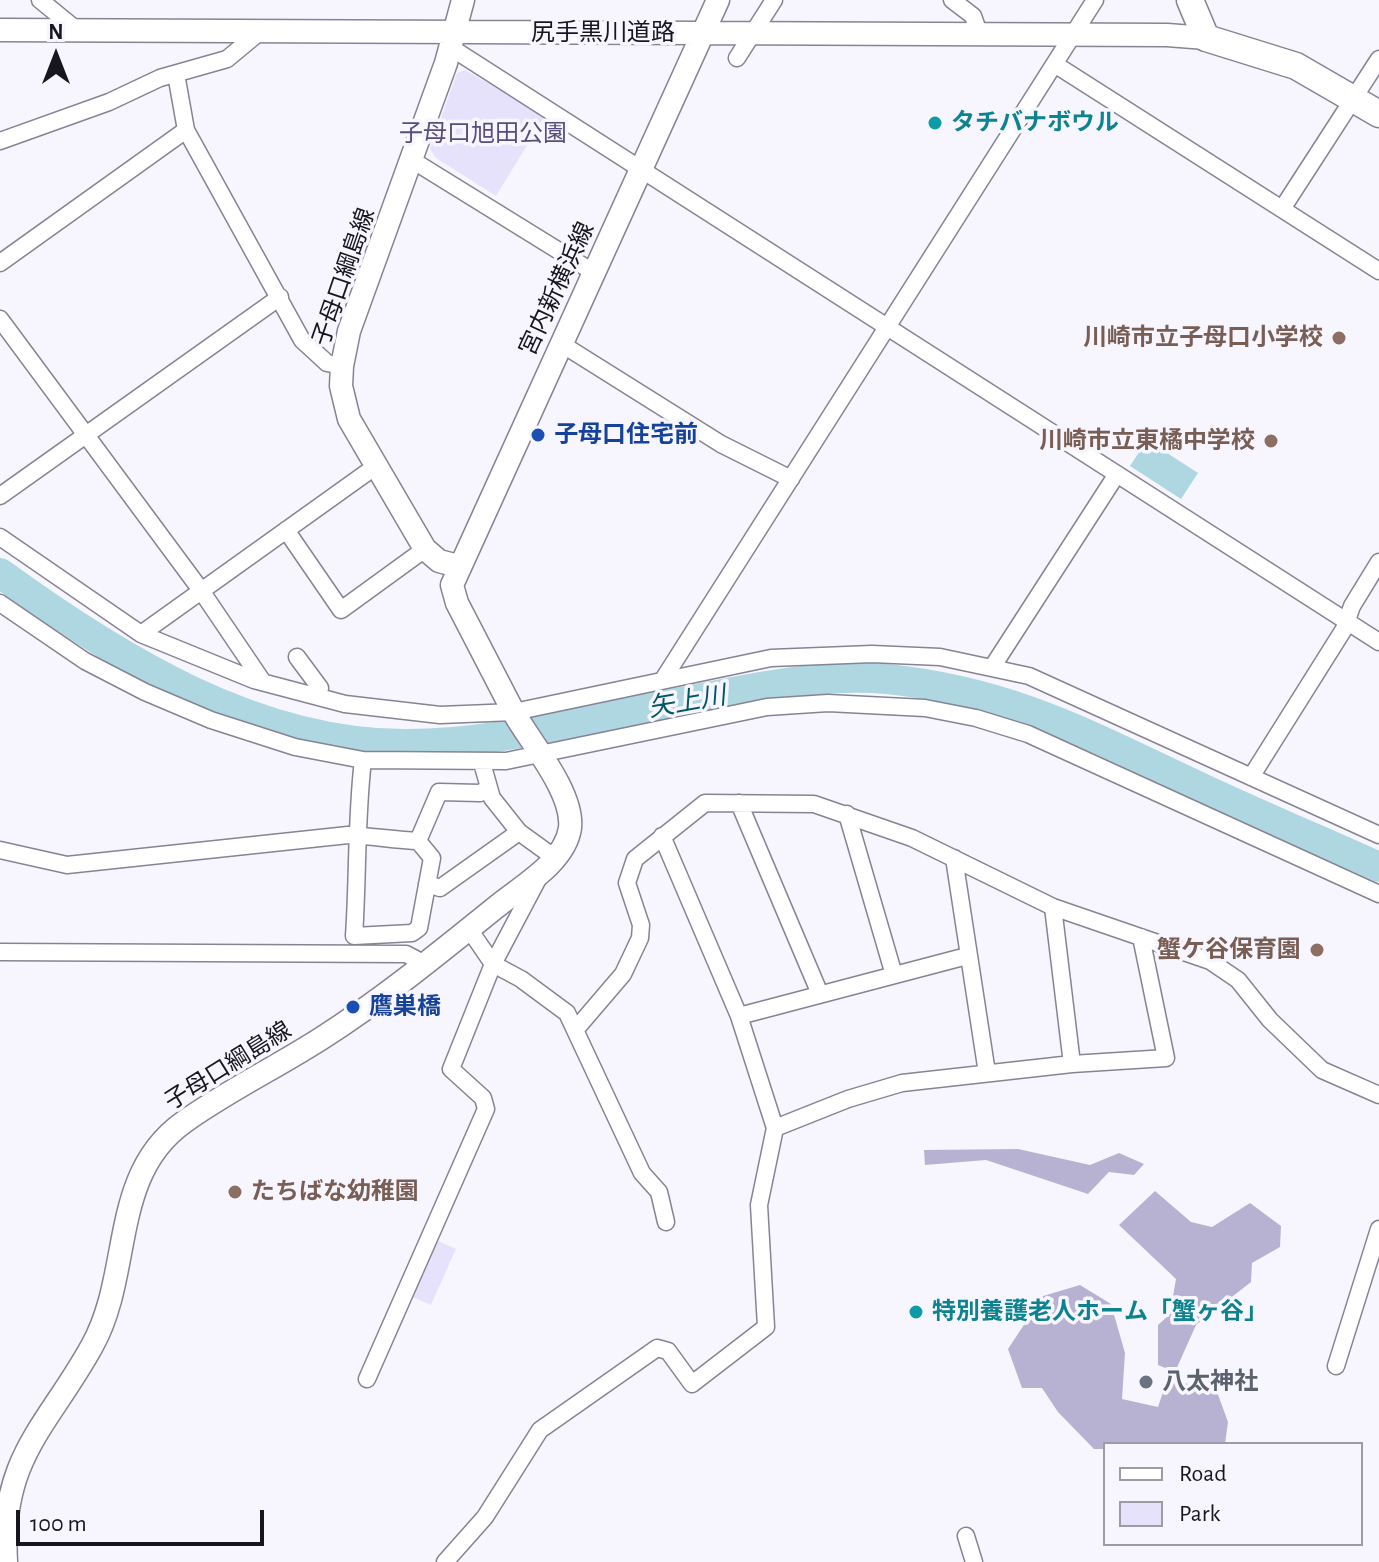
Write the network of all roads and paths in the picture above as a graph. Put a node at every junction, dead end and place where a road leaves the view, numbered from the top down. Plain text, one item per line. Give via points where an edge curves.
1 (40, 0) edge
2 (463, 0) edge
3 (718, 0) edge
4 (774, 0) edge
5 (952, 0) edge
6 (1095, 0) edge
7 (1190, 0) edge
8 (0, 30) edge
9 (262, 30) junction
10 (78, 31) junction
11 (703, 33) junction
12 (752, 34) junction
13 (1074, 35) junction
14 (980, 36) junction
15 (1206, 38) junction
16 (452, 40) junction
17 (737, 58) dead end
18 (1379, 59) edge
19 (1056, 65) junction
20 (176, 74) junction
21 (1364, 95) edge
22 (1379, 114) edge
23 (186, 130) junction
24 (0, 141) edge
25 (412, 160) junction
26 (640, 170) junction
27 (1282, 209) junction
28 (0, 263) edge
29 (1379, 271) edge
30 (593, 272) junction
31 (280, 297) junction
32 (0, 319) edge
33 (888, 328) junction
34 (560, 343) junction
35 (342, 366) junction
36 (87, 436) junction
37 (376, 466) junction
38 (1117, 474) junction
39 (791, 479) junction
40 (0, 496) edge
41 (286, 530) junction
42 (0, 537) edge
43 (425, 549) junction
44 (1379, 562) edge
45 (458, 566) junction
46 (200, 589) junction
47 (0, 603) edge
48 (1347, 620) junction
49 (141, 634) junction
50 (1379, 642) edge
51 (297, 657) dead end
52 (993, 666) junction
53 (664, 678) junction
54 (263, 682) junction
55 (318, 697) junction
56 (515, 714) junction
57 (538, 754) junction
58 (363, 760) junction
59 (482, 763) junction
60 (1251, 777) junction
61 (488, 789) junction
62 (739, 803) junction
63 (847, 814) junction
64 (519, 832) junction
65 (1379, 835) edge
66 (361, 836) junction
67 (662, 836) junction
68 (418, 841) junction
69 (0, 850) edge
70 (954, 858) junction
71 (549, 864) junction
72 (427, 884) junction
73 (1379, 894) edge
74 (1053, 907) junction
75 (469, 929) junction
76 (1141, 937) junction
77 (0, 952) edge
78 (967, 956) junction
79 (425, 964) junction
80 (493, 964) junction
81 (894, 975) junction
82 (820, 994) junction
83 (739, 1016) junction
84 (576, 1029) junction
85 (1072, 1064) junction
86 (987, 1073) junction
87 (1379, 1095) edge
88 (775, 1128) junction
89 (666, 1222) dead end
90 (1379, 1229) edge
91 (1336, 1366) dead end
92 (367, 1379) dead end
93 (966, 1536) dead end
94 (6, 1562) edge
95 (445, 1562) edge
96 (974, 1562) edge

1 - 10 street
2 - 16 main road, 子母口綱島線
3 - 11 main road, 宮内新横浜線
4 - 12 street
5 - 14 street via 973,16
6 - 13 street
7 - 15 main road
8 - 10 main road, 尻手黒川道路
9 - 10 main road, 尻手黒川道路
9 - 16 main road, 尻手黒川道路
9 - 20 street via 227,59
11 - 12 main road, 尻手黒川道路
11 - 16 main road, 尻手黒川道路
11 - 26 main road, 宮内新横浜線
12 - 14 main road, 尻手黒川道路
12 - 17 street
13 - 14 main road, 尻手黒川道路
13 - 15 main road, 尻手黒川道路
13 - 19 street
15 - 21 main road, 尻手黒川道路 via 1249,37 1280,46 1312,59
16 - 25 main road, 子母口綱島線
16 - 26 street
18 - 21 street
19 - 27 street
19 - 33 street
20 - 23 street
20 - 24 street
21 - 22 main road, 尻手黒川道路
21 - 27 street
23 - 28 street
23 - 31 street
25 - 30 street
25 - 35 main road, 子母口綱島線 via 349,331
26 - 30 main road, 宮内新横浜線
26 - 33 street
27 - 29 street
30 - 34 main road, 宮内新横浜線
31 - 35 street via 302,340 327,363
31 - 36 street
32 - 36 street
33 - 38 street
33 - 39 street
34 - 39 street via 721,444
34 - 45 main road, 宮内新横浜線
35 - 37 main road, 子母口綱島線 via 349,419
36 - 40 street
36 - 46 street
37 - 41 street
37 - 43 main road, 子母口綱島線
38 - 48 street
38 - 52 street
39 - 53 street
41 - 43 street via 341,610
41 - 46 street
42 - 49 street
43 - 45 main road via 439,561
44 - 48 street
45 - 56 main road via 452,585 457,603
46 - 49 street
46 - 54 street
47 - 58 street via 85,661 145,692 295,747
48 - 50 street
48 - 60 street
49 - 54 street
51 - 55 street via 320,688
52 - 53 street via 940,657 857,654 771,658
52 - 60 street via 1029,676
53 - 56 street
54 - 55 street
55 - 56 street via 440,715
56 - 57 main road
57 - 59 street
57 - 71 main road via 558,783 569,813 567,839
57 - 73 street via 767,707 828,703 925,708 1028,734
58 - 59 street
58 - 66 street
59 - 61 street
60 - 65 street
61 - 64 street
61 - 68 street via 439,792
62 - 63 street via 814,804
62 - 67 street via 705,803
62 - 82 street
63 - 70 street
63 - 81 street
64 - 71 street
64 - 72 street via 440,888
66 - 68 street
66 - 69 street via 279,840 67,865
66 - 72 street via 354,936 402,935 419,928
67 - 83 street
67 - 84 street via 635,859 628,874 640,938 623,974
68 - 72 street via 432,858
70 - 74 street
70 - 78 street
71 - 75 main road, 子母口綱島線
71 - 80 street
74 - 76 street
74 - 85 street
75 - 79 main road, 子母口綱島線
75 - 80 street
76 - 85 street via 1166,1058
76 - 87 street via 1210,961 1238,980 1322,1070
77 - 79 street via 406,954
78 - 81 street
78 - 86 street
79 - 94 main road, 子母口綱島線 via 321,1039 185,1121 149,1156 133,1189 115,1278 95,1341 15,1459 4,1500
80 - 84 street via 551,999
80 - 92 street via 451,1069 483,1098 486,1109
81 - 82 street
82 - 83 street
83 - 88 street
84 - 89 street via 642,1173 659,1192
85 - 86 street
86 - 88 street via 902,1083
88 - 95 street via 759,1205 766,1327 692,1384 668,1351 657,1348 568,1409 540,1430 485,1517
90 - 91 street
93 - 96 street

